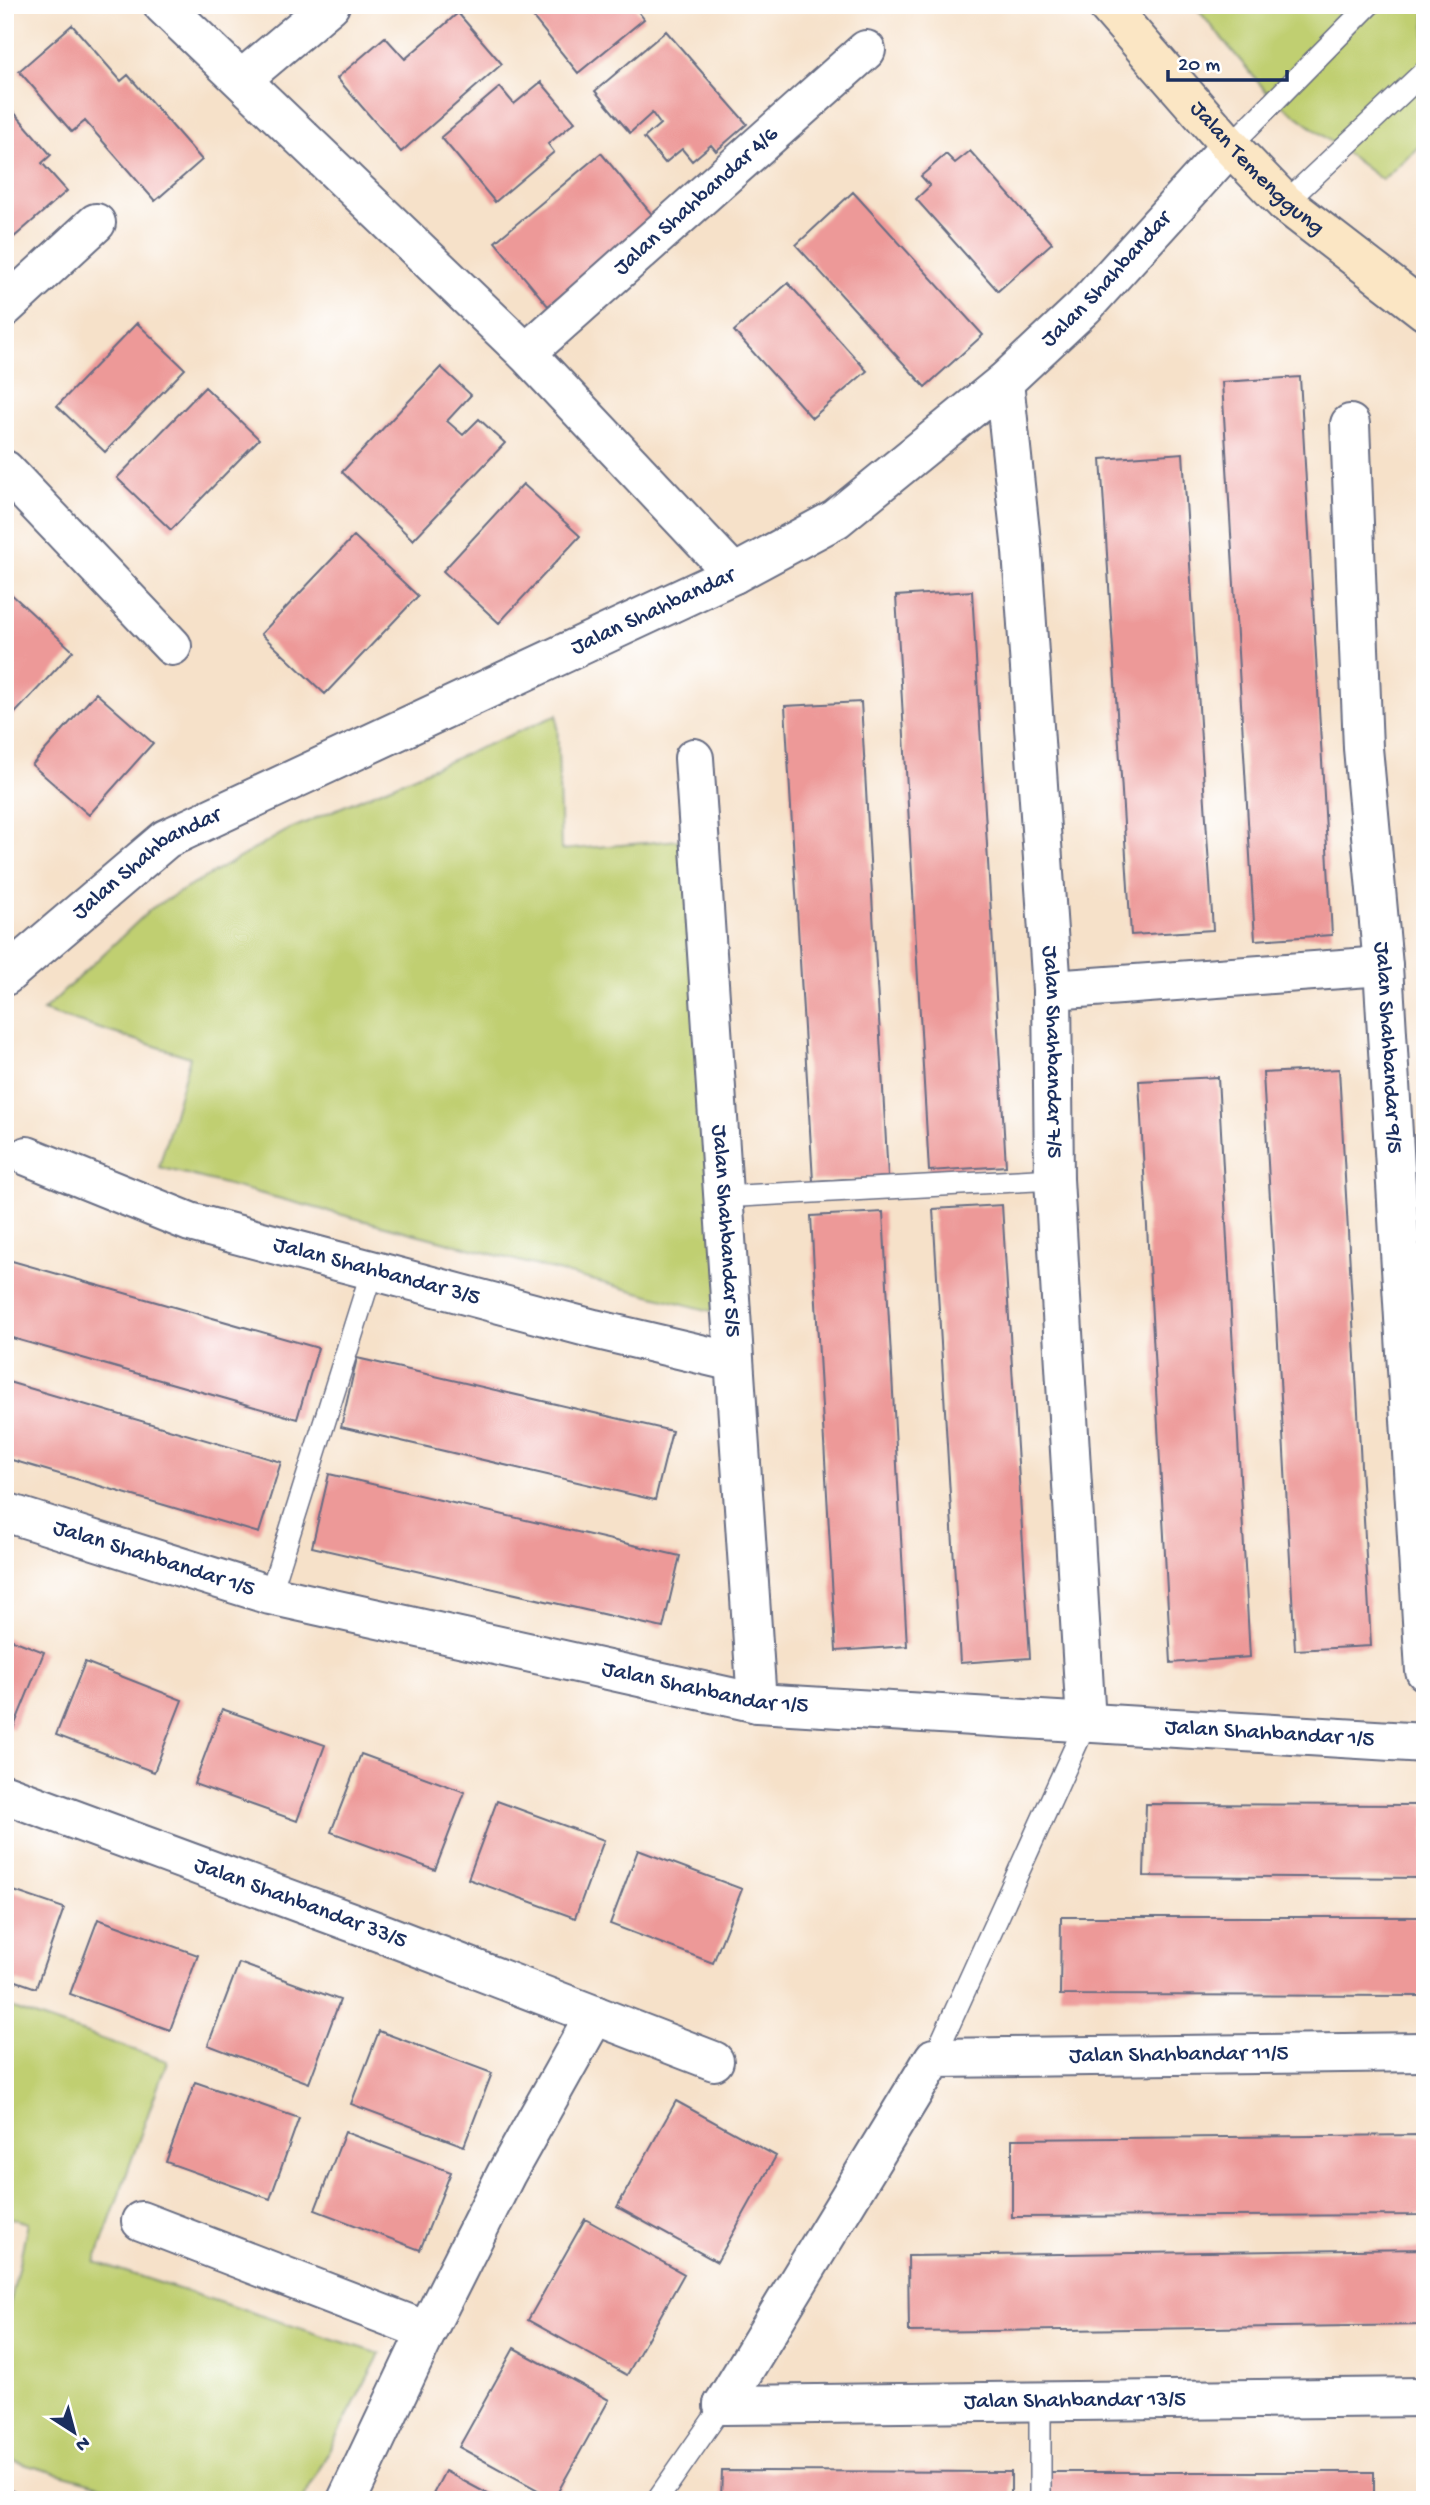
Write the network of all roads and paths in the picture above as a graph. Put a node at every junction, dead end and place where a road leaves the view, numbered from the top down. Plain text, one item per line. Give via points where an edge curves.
1 (163, 5) edge
2 (330, 5) edge
3 (1107, 5) edge
4 (1369, 5) edge
5 (866, 50) dead end
6 (1425, 71) edge
7 (242, 79) junction
8 (1230, 146) junction
9 (1285, 202) junction
10 (96, 222) dead end
11 (5, 307) edge
12 (1425, 311) edge
13 (526, 353) junction
14 (1004, 382) junction
15 (1350, 424) dead end
16 (5, 470) edge
17 (734, 574) junction
18 (172, 646) dead end
19 (694, 758) dead end
20 (1384, 966) junction
21 (5, 976) edge
22 (1052, 989) junction
23 (27, 1156) dead end
24 (1054, 1179) junction
25 (723, 1197) junction
26 (372, 1271) junction
27 (734, 1362) junction
28 (5, 1512) edge
29 (270, 1595) junction
30 (1425, 1671) edge
31 (757, 1703) junction
32 (1086, 1723) junction
33 (1425, 1743) edge
34 (5, 1794) edge
35 (595, 2015) junction
36 (1425, 2052) edge
37 (934, 2058) junction
38 (714, 2061) dead end
39 (141, 2221) dead end
40 (427, 2331) junction
41 (1425, 2397) edge
42 (1040, 2401) junction
43 (723, 2405) junction
44 (347, 2500) edge
45 (657, 2500) edge
46 (1040, 2500) edge

1 - 7 street
2 - 7 street
3 - 8 street, Jalan Temenggung
4 - 8 lane
5 - 13 street, Jalan Shahbandar 4/6
6 - 9 lane
7 - 13 street
8 - 9 street, Jalan Temenggung
8 - 14 street, Jalan Shahbandar via 1084,307
9 - 12 street, Jalan Temenggung
10 - 11 street
13 - 17 street
14 - 17 street, Jalan Shahbandar via 836,519
14 - 22 street, Jalan Shahbandar 7/5 via 1022,551
15 - 20 street, Jalan Shahbandar 9/5 via 1363,748
16 - 18 street
17 - 21 street, Jalan Shahbandar via 166,839
19 - 25 street, Jalan Shahbandar 5/5
20 - 22 street
20 - 30 street, Jalan Shahbandar 9/5
22 - 24 street, Jalan Shahbandar 7/5
23 - 26 street, Jalan Shahbandar 3/5 via 190,1222
24 - 25 lane
24 - 32 street, Jalan Shahbandar 7/5
25 - 27 street, Jalan Shahbandar 5/5
26 - 27 street, Jalan Shahbandar 3/5
26 - 29 lane
27 - 31 street, Jalan Shahbandar 5/5
28 - 29 street, Jalan Shahbandar 1/5
29 - 31 street, Jalan Shahbandar 1/5
31 - 32 street, Jalan Shahbandar 1/5
32 - 33 street, Jalan Shahbandar 1/5
32 - 37 lane
34 - 35 street, Jalan Shahbandar 33/5
35 - 38 street, Jalan Shahbandar 33/5
35 - 40 street via 506,2174
36 - 37 street, Jalan Shahbandar 11/5
37 - 43 street
39 - 40 street
40 - 44 street
41 - 42 street, Jalan Shahbandar 13/5
42 - 43 street, Jalan Shahbandar 13/5
42 - 46 lane
43 - 45 lane

